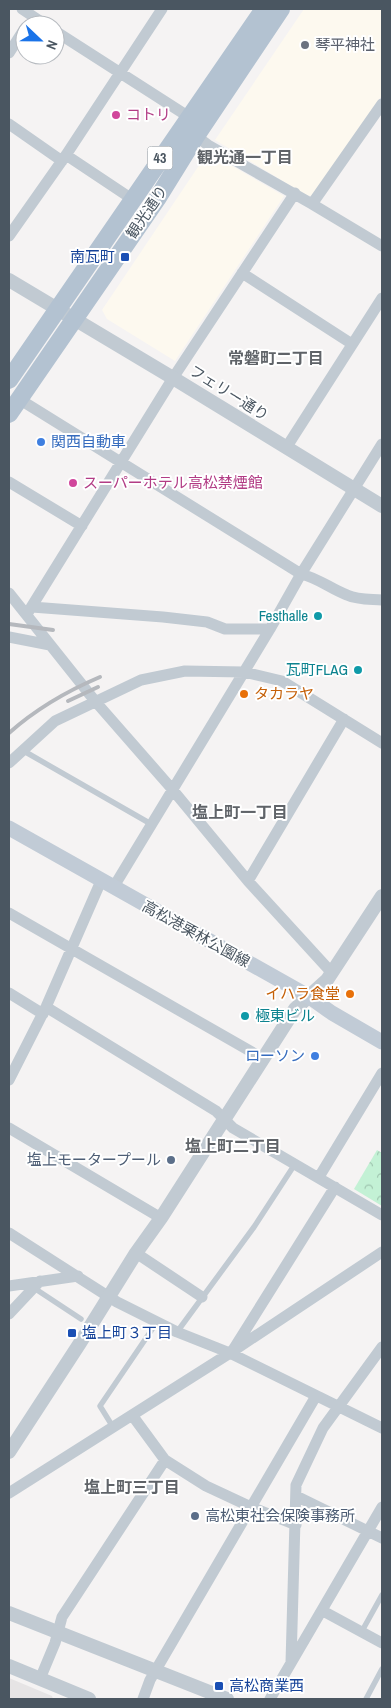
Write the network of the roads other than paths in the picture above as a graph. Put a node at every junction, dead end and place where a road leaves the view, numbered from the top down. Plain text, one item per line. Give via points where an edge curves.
1 (162, 9) edge
2 (264, 9) edge
3 (282, 9) edge
4 (65, 38) edge
5 (119, 73) junction
6 (382, 104) edge
7 (189, 117) junction
8 (9, 124) edge
9 (196, 136) junction
10 (64, 158) junction
11 (295, 194) junction
12 (132, 200) junction
13 (312, 204) junction
14 (9, 236) edge
15 (382, 246) edge
16 (242, 273) junction
17 (9, 280) edge
18 (382, 298) edge
19 (57, 308) junction
20 (74, 318) junction
21 (352, 344) junction
22 (173, 378) junction
23 (9, 380) edge
24 (14, 406) edge
25 (382, 444) edge
26 (286, 448) junction
27 (122, 463) junction
28 (9, 482) edge
29 (354, 489) junction
30 (382, 506) edge
31 (82, 526) junction
32 (301, 574) junction
33 (9, 592) edge
34 (382, 600) edge
35 (29, 610) junction
36 (270, 630) junction
37 (9, 637) edge
38 (50, 644) junction
39 (244, 672) junction
40 (95, 701) junction
41 (344, 719) junction
42 (382, 743) edge
43 (22, 750) junction
44 (9, 763) edge
45 (172, 789) junction
46 (151, 824) junction
47 (9, 828) edge
48 (248, 881) junction
49 (107, 884) junction
50 (382, 896) edge
51 (9, 913) edge
52 (72, 949) junction
53 (332, 973) junction
54 (9, 993) edge
55 (308, 996) junction
56 (44, 1011) junction
57 (382, 1042) edge
58 (264, 1059) junction
59 (382, 1073) edge
60 (9, 1080) edge
61 (225, 1119) junction
62 (9, 1128) edge
63 (295, 1164) junction
64 (319, 1178) junction
65 (335, 1187) junction
66 (382, 1215) edge
67 (161, 1218) junction
68 (9, 1233) edge
69 (382, 1252) edge
70 (136, 1253) junction
71 (78, 1276) junction
72 (37, 1284) junction
73 (9, 1286) edge
74 (202, 1296) junction
75 (109, 1297) junction
76 (9, 1314) edge
77 (81, 1318) dead end
78 (157, 1322) junction
79 (177, 1332) junction
80 (382, 1347) edge
81 (230, 1354) junction
82 (316, 1396) junction
83 (339, 1407) junction
84 (132, 1415) junction
85 (113, 1427) junction
86 (382, 1428) edge
87 (9, 1452) edge
88 (165, 1460) junction
89 (9, 1493) edge
90 (296, 1496) junction
91 (251, 1508) junction
92 (382, 1508) edge
93 (296, 1525) junction
94 (369, 1530) junction
95 (382, 1538) edge
96 (382, 1595) edge
97 (323, 1611) junction
98 (9, 1613) edge
99 (362, 1631) junction
100 (56, 1632) junction
101 (382, 1643) edge
102 (291, 1663) junction
103 (9, 1666) edge
104 (382, 1669) edge
105 (156, 1671) junction
106 (40, 1679) junction
107 (70, 1696) edge
108 (89, 1699) edge
109 (143, 1699) edge
110 (227, 1699) edge
111 (270, 1699) edge
112 (366, 1699) edge

1 - 5 street
2 - 7 main road, 観光通り / 43
3 - 9 main road, 観光通り / 43
4 - 5 street
5 - 7 street
5 - 10 street
6 - 13 street
7 - 9 street
7 - 12 main road, 観光通り / 43
8 - 10 street
9 - 11 street
9 - 20 main road, 観光通り / 43 via 157,199
10 - 12 street
10 - 14 street
11 - 13 street
11 - 16 street
12 - 19 main road, 観光通り / 43
13 - 15 street
16 - 21 street
16 - 22 street
17 - 19 street, フェリー通り
18 - 21 street
19 - 20 street, フェリー通り
19 - 23 main road, 観光通り / 43
20 - 22 street, フェリー通り
20 - 24 main road, 観光通り / 43
21 - 26 street
22 - 26 street, フェリー通り
22 - 27 street
24 - 27 street
25 - 29 street
26 - 29 street, フェリー通り
27 - 31 street
27 - 32 street
28 - 31 street
29 - 30 street, フェリー通り
29 - 32 street
31 - 35 street
32 - 34 street via 314,577 346,595
32 - 36 street
33 - 35 street
35 - 36 street via 164,617 207,622 224,629
35 - 38 street
36 - 39 street
37 - 38 street
38 - 40 street
39 - 40 street via 184,671 141,680
39 - 41 street via 282,681
39 - 45 street
40 - 43 street via 55,722
40 - 45 street
41 - 42 street
41 - 48 street
43 - 44 street
43 - 46 lane
45 - 46 street
45 - 48 street
46 - 49 street
47 - 49 main road, 高松港栗林公園線
48 - 53 street
49 - 52 street
49 - 55 main road, 高松港栗林公園線
50 - 53 street
51 - 52 street
52 - 56 street
52 - 58 street
53 - 55 street
54 - 56 street
55 - 57 main road, 高松港栗林公園線
55 - 58 street via 295,1009
56 - 60 street
56 - 61 street
58 - 61 street
59 - 64 street
61 - 63 street via 233,1128
61 - 67 street
62 - 67 street
63 - 64 street
63 - 74 lane via 254,1227
64 - 65 street
65 - 66 street
65 - 81 street
67 - 70 street
68 - 71 street
69 - 81 street
70 - 74 street
70 - 75 street
71 - 72 street
71 - 75 street
72 - 73 street
72 - 76 street
72 - 77 lane
74 - 79 lane
75 - 78 street
75 - 87 street
78 - 79 street
78 - 85 lane via 100,1406
79 - 81 street
80 - 83 street
81 - 82 street
81 - 84 street
82 - 83 street
82 - 91 street
83 - 86 street
83 - 90 street via 311,1451 296,1484
84 - 85 street
84 - 88 street
85 - 89 street
88 - 91 street via 206,1486
88 - 100 street via 62,1617
90 - 93 street
90 - 94 street
91 - 93 street
91 - 105 street
92 - 94 street
93 - 102 street
94 - 95 street
94 - 97 street
96 - 99 lane
97 - 99 street
97 - 102 street
98 - 100 street
99 - 101 street
100 - 105 street
100 - 106 street via 55,1643
102 - 111 street
103 - 106 street
104 - 112 lane
105 - 109 street
105 - 110 street
106 - 107 street
107 - 108 street

